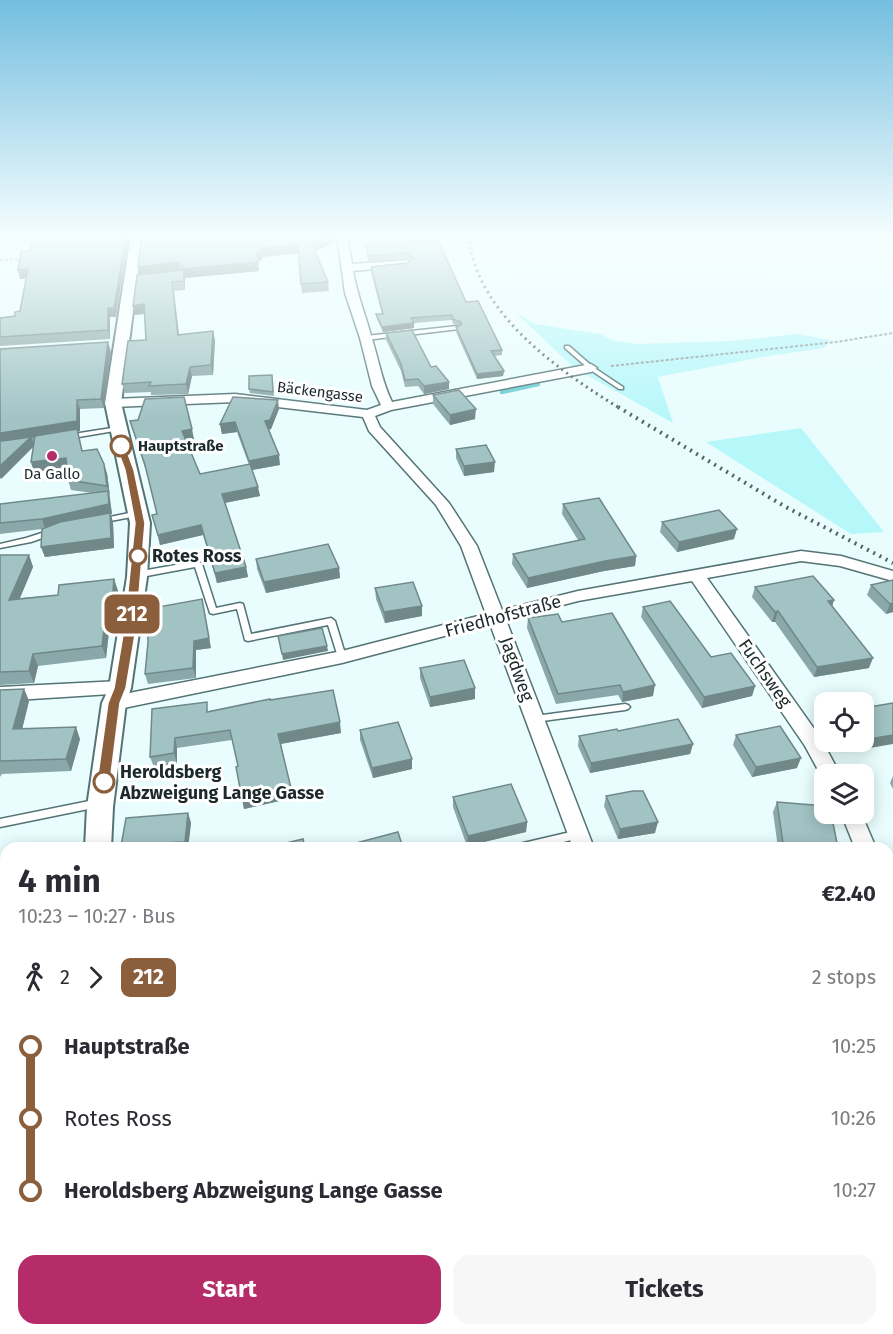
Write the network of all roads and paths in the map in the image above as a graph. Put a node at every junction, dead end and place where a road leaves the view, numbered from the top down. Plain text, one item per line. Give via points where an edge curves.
1 (130, 297) edge
2 (352, 297) edge
3 (457, 328) edge
4 (893, 333) edge
5 (366, 338) junction
6 (567, 347) dead end
7 (591, 368) junction
8 (621, 388) dead end
9 (113, 403) junction
10 (388, 407) junction
11 (368, 414) junction
12 (118, 429) junction
13 (61, 438) edge
14 (139, 513) junction
15 (91, 523) edge
16 (61, 528) edge
17 (0, 546) edge
18 (136, 575) junction
19 (696, 575) junction
20 (893, 576) edge
21 (498, 617) junction
22 (342, 657) junction
23 (0, 694) edge
24 (117, 696) junction
25 (624, 707) dead end
26 (535, 719) junction
27 (825, 764) edge
28 (101, 803) junction
29 (0, 823) edge
30 (856, 824) edge
31 (581, 841) edge
32 (98, 842) edge
33 (863, 842) edge

1 - 9 street via 117,345
2 - 5 street
3 - 5 lane
4 - 7 path
5 - 10 street via 378,386
6 - 7 lane
7 - 8 lane
7 - 10 street, Bäckengasse
9 - 11 street, Bäckengasse via 235,398
9 - 12 street
10 - 11 street, Bäckengasse
11 - 21 street, Jagdweg via 375,428 442,503 469,546
12 - 13 lane
12 - 14 street
14 - 15 lane
14 - 18 street
16 - 17 lane
18 - 22 lane via 198,564 213,611 240,606 248,638 331,621
18 - 24 street
19 - 20 street, Friedhofstraße via 801,556 841,561
19 - 21 street, Friedhofstraße via 578,596
19 - 27 street, Fuchsweg
21 - 22 street, Friedhofstraße
21 - 26 street, Jagdweg
22 - 24 street, Friedhofstraße
23 - 24 street, Friedhofstraße
24 - 28 street
25 - 26 lane
26 - 31 street, Jagdweg
28 - 29 lane
28 - 32 street
30 - 33 street

